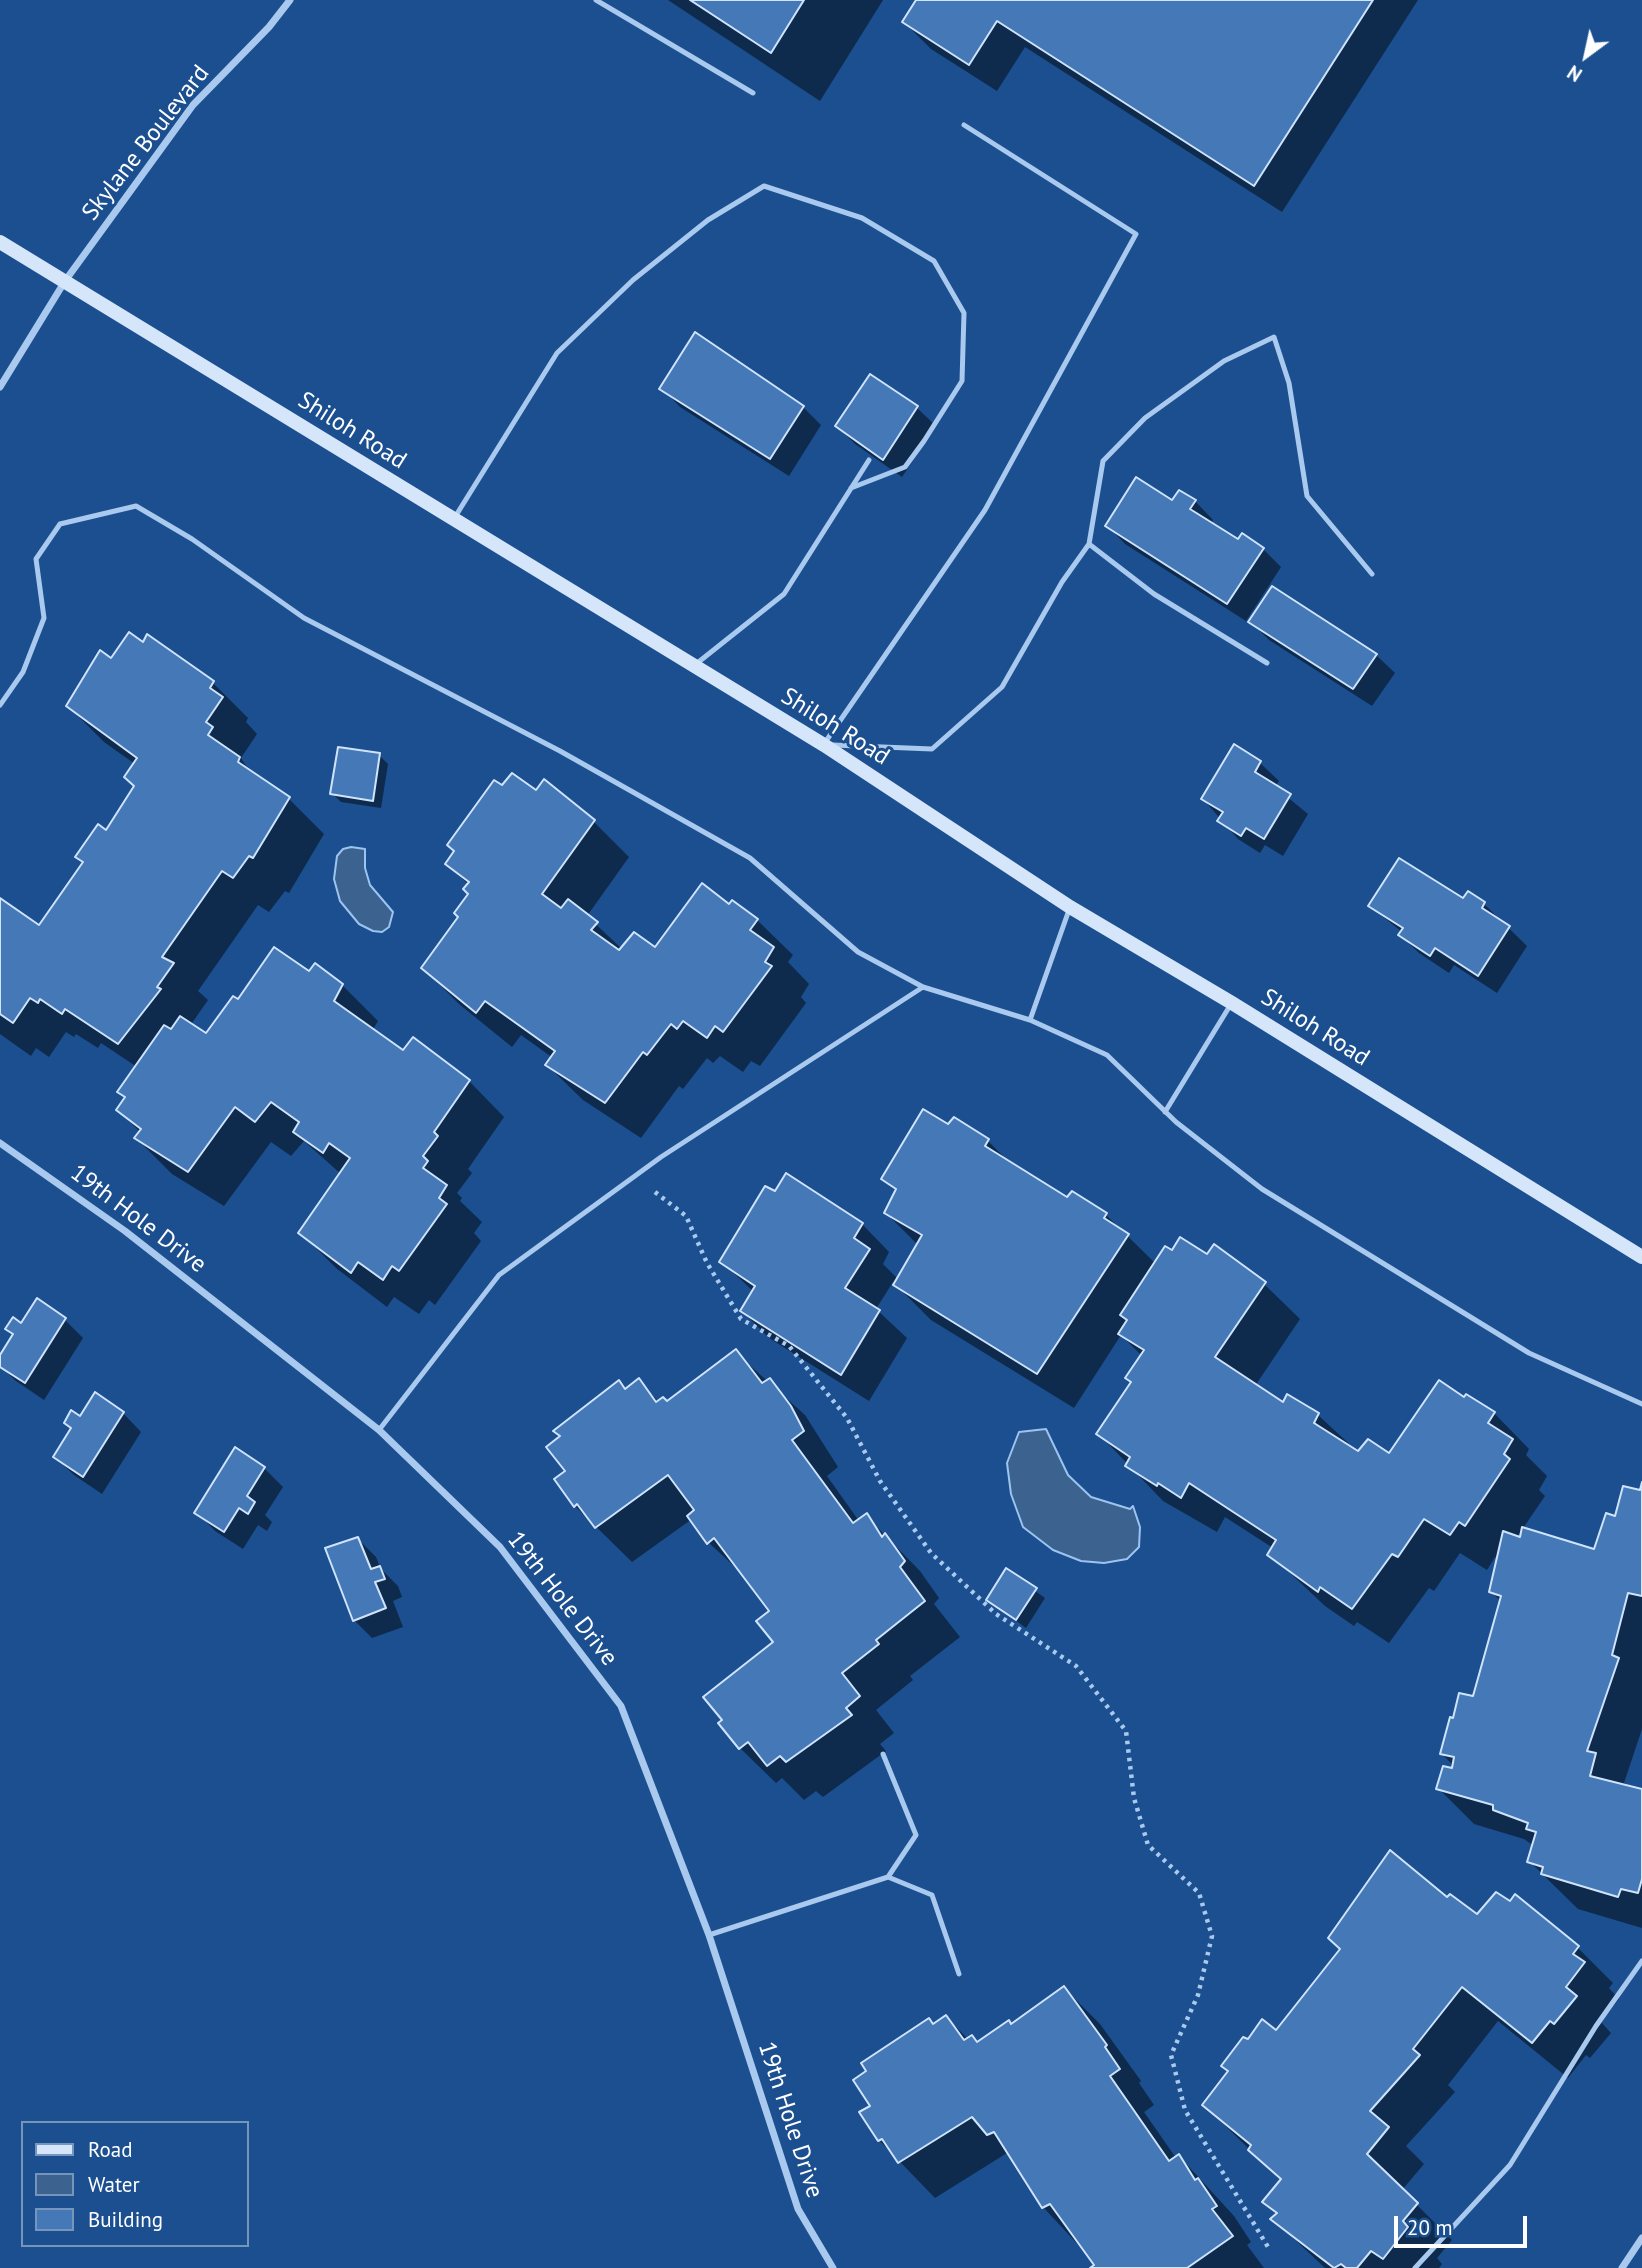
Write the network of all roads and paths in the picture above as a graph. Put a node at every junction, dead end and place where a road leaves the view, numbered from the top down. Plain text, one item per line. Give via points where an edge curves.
1 (290, 0) edge
2 (597, 0) edge
3 (753, 93) dead end
4 (964, 125) dead end
5 (0, 242) edge
6 (65, 281) junction
7 (0, 387) edge
8 (869, 460) dead end
9 (851, 488) junction
10 (453, 520) junction
11 (1089, 544) junction
12 (1373, 574) dead end
13 (1267, 663) dead end
14 (694, 666) junction
15 (0, 705) edge
16 (824, 745) junction
17 (1070, 907) junction
18 (923, 987) junction
19 (1232, 1003) junction
20 (1030, 1020) junction
21 (1165, 1112) junction
22 (0, 1143) edge
23 (634, 1177) junction
24 (1642, 1258) edge
25 (1642, 1404) edge
26 (379, 1430) junction
27 (883, 1754) dead end
28 (888, 1877) junction
29 (709, 1936) junction
30 (1642, 1961) edge
31 (959, 1974) dead end
32 (1642, 2238) edge
33 (1268, 2248) dead end
34 (833, 2268) edge
35 (1415, 2268) edge
36 (1622, 2268) edge

1 - 6 street, Skylane Boulevard via 193,105
2 - 3 lane
4 - 16 lane via 1136,234 985,510
5 - 6 main road, Shiloh Road
6 - 7 street, Skylane Boulevard
6 - 10 main road, Shiloh Road
8 - 9 lane
9 - 10 lane via 905,467 924,441 962,381 964,313 934,261 862,218 764,186 708,220 633,280 556,354
9 - 14 lane via 784,594
10 - 14 main road, Shiloh Road
11 - 12 lane via 1103,461 1145,418 1224,361 1274,337 1289,383 1307,496
11 - 13 lane via 1154,594
11 - 16 lane via 1002,687 932,749
14 - 16 main road, Shiloh Road
15 - 18 lane via 23,672 44,618 36,559 60,524 136,506 192,539 304,618 560,751 750,858 858,952
16 - 17 main road, Shiloh Road
17 - 19 main road, Shiloh Road
17 - 20 lane
18 - 20 lane
18 - 23 lane
19 - 21 lane
19 - 24 main road, Shiloh Road
20 - 21 lane via 1107,1055
21 - 25 lane via 1262,1189 1518,1346
22 - 26 street, 19th Hole Drive via 125,1231
23 - 26 lane via 499,1275
23 - 33 path via 686,1216 741,1319 789,1346 822,1387 931,1553 996,1614 1076,1666 1126,1731 1134,1798 1148,1845 1199,1893 1212,1936 1198,1995 1171,2055 1185,2110
26 - 29 street, 19th Hole Drive via 500,1547 621,1706
27 - 28 lane via 916,1835
28 - 29 lane
28 - 31 lane via 932,1895
29 - 34 street, 19th Hole Drive via 798,2208
30 - 35 lane via 1510,2165
32 - 36 street

